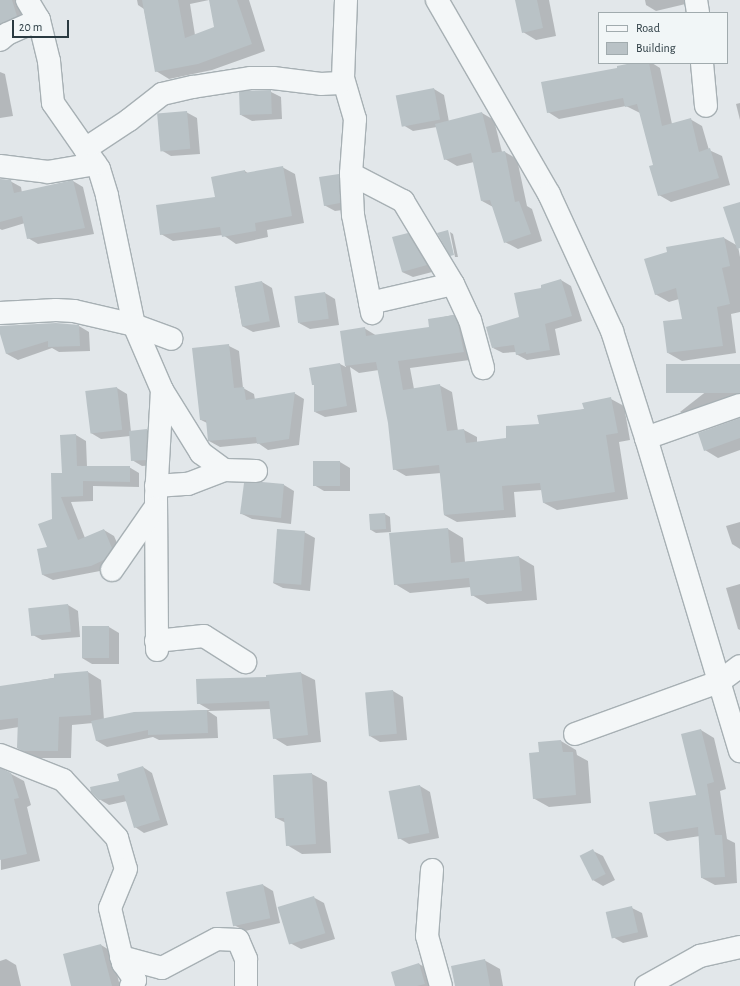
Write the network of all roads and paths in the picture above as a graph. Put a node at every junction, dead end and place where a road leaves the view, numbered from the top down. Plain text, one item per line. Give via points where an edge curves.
1 (27, 0) edge
2 (346, 0) edge
3 (437, 0) edge
4 (696, 0) edge
5 (698, 12) edge
6 (39, 20) junction
7 (0, 40) edge
8 (702, 64) edge
9 (343, 78) junction
10 (706, 106) dead end
11 (90, 157) junction
12 (0, 166) edge
13 (351, 174) junction
14 (453, 284) junction
15 (0, 314) edge
16 (134, 325) junction
17 (172, 339) dead end
18 (483, 368) dead end
19 (162, 390) junction
20 (740, 405) edge
21 (646, 438) junction
22 (224, 470) junction
23 (256, 471) dead end
24 (156, 486) junction
25 (155, 508) junction
26 (112, 570) dead end
27 (245, 662) dead end
28 (740, 666) edge
29 (719, 682) junction
30 (575, 734) dead end
31 (740, 750) edge
32 (0, 755) edge
33 (432, 870) dead end
34 (740, 947) edge
35 (121, 957) junction
36 (131, 986) edge
37 (246, 986) edge
38 (441, 986) edge
39 (646, 986) edge

1 - 6 street
2 - 9 street
3 - 21 street via 552,201 612,331
4 - 5 street
6 - 7 street via 7,34
6 - 11 street via 48,61 53,104
8 - 10 street
9 - 11 street via 340,83 321,84 251,78 162,94 129,120
9 - 13 street via 355,119
11 - 12 street via 48,172
11 - 16 street via 99,169 107,196
13 - 14 street via 403,201
13 - 14 street via 353,215 371,308
14 - 18 street via 470,320
15 - 16 street via 74,311
16 - 17 street
16 - 19 street
19 - 22 street via 201,453
19 - 24 street
20 - 21 street
21 - 29 street
22 - 23 street
22 - 24 street via 188,484
24 - 25 street
25 - 26 street
25 - 27 street via 156,645 204,636
28 - 29 street
29 - 30 street
29 - 31 street
32 - 35 street via 62,780 117,838 126,869 110,908
33 - 38 street via 427,936
34 - 39 street via 700,956
35 - 36 street via 135,980
35 - 37 street via 162,968 218,939 238,940 246,959

